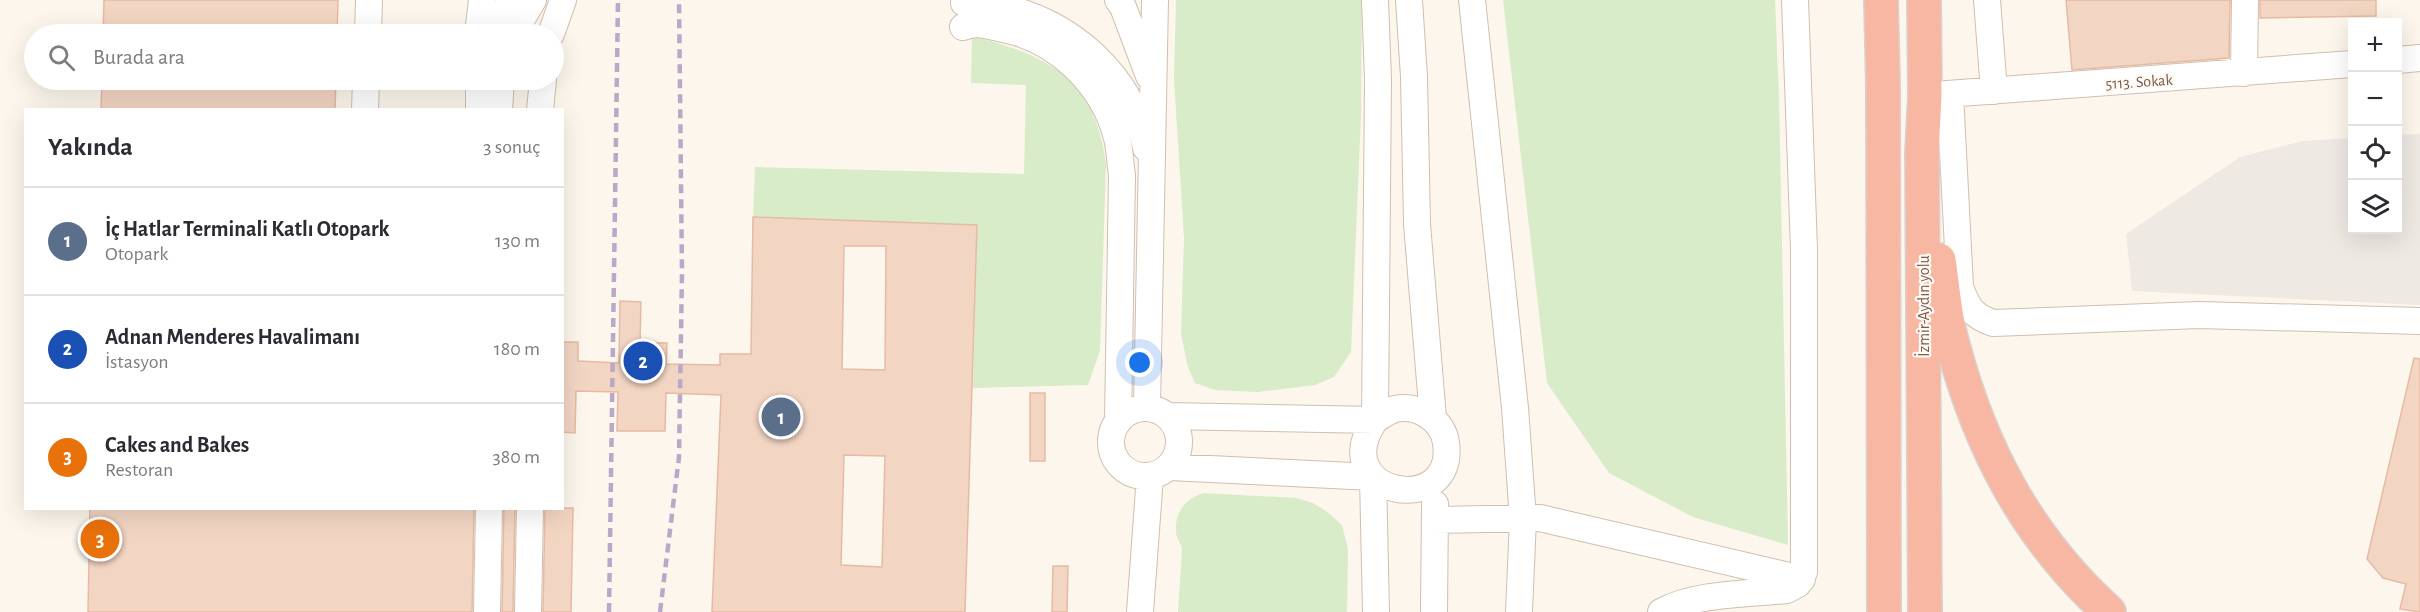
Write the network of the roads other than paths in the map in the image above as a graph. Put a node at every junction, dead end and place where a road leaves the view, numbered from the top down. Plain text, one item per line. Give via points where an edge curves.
1 (369, 0) edge
2 (482, 0) edge
3 (509, 0) edge
4 (532, 0) edge
5 (538, 0) edge
6 (563, 0) edge
7 (1118, 0) edge
8 (1155, 0) edge
9 (1375, 0) edge
10 (1409, 0) edge
11 (1472, 0) edge
12 (1795, 0) edge
13 (1881, 0) edge
14 (1924, 0) edge
15 (1987, 0) edge
16 (2245, 0) edge
17 (368, 24) edge
18 (479, 24) edge
19 (504, 24) edge
20 (519, 24) edge
21 (534, 24) edge
22 (555, 24) edge
23 (2420, 58) edge
24 (2402, 60) edge
25 (2348, 64) edge
26 (2244, 73) junction
27 (366, 90) edge
28 (479, 90) edge
29 (502, 90) edge
30 (504, 90) edge
31 (528, 90) edge
32 (542, 90) edge
33 (1155, 90) junction
34 (1994, 91) junction
35 (1937, 95) junction
36 (365, 108) edge
37 (479, 108) edge
38 (499, 108) edge
39 (505, 108) edge
40 (528, 108) edge
41 (540, 108) edge
42 (1922, 153) junction
43 (1153, 181) junction
44 (2420, 321) edge
45 (1158, 412) junction
46 (1432, 418) junction
47 (1375, 420) junction
48 (1118, 422) junction
49 (1159, 472) junction
50 (1373, 477) junction
51 (1435, 479) junction
52 (489, 510) edge
53 (498, 510) edge
54 (520, 510) edge
55 (530, 510) edge
56 (1523, 519) junction
57 (1435, 520) junction
58 (1802, 579) junction
59 (487, 612) edge
60 (496, 612) edge
61 (518, 612) edge
62 (528, 612) edge
63 (1140, 612) edge
64 (1376, 612) edge
65 (1434, 612) edge
66 (1519, 612) edge
67 (1661, 612) edge
68 (1884, 612) edge
69 (1925, 612) edge
70 (2109, 612) edge

1 - 17 street
2 - 18 street
3 - 19 street
4 - 20 street
5 - 21 street
6 - 22 street
7 - 33 street
8 - 33 street
9 - 47 street
10 - 46 street via 1417,224
11 - 56 street
12 - 58 street via 1803,249
13 - 68 highway
14 - 35 highway, İzmir-Aydın yolu
15 - 34 street
16 - 26 street
23 - 24 street
25 - 26 street, 5113. Sokak
26 - 34 street, 5113. Sokak
27 - 36 street
28 - 37 street
29 - 38 street
30 - 39 street
31 - 40 street
32 - 41 street
33 - 43 street
34 - 35 street, 5113. Sokak
35 - 42 highway, İzmir-Aydın yolu
35 - 44 street via 1960,287 1979,318 1993,323 2239,315
42 - 69 highway, İzmir-Aydın yolu
42 - 70 highway via 1952,340 1978,424 2033,527 2060,563
43 - 45 street
43 - 48 street via 1144,135 1132,106 1094,54 1038,17 972,3 964,15 972,23 1017,32 1060,52 1086,78 1108,112 1122,175
45 - 47 street
45 - 48 street via 1126,414
45 - 49 street via 1175,425 1179,436 1176,458
46 - 47 street via 1407,408
46 - 51 street via 1442,429 1447,448 1443,468
47 - 50 street via 1365,438 1364,451
48 - 49 street via 1111,443 1119,464 1138,476
49 - 50 street
49 - 63 street
50 - 51 street via 1397,490 1410,491
50 - 64 street
51 - 57 street
52 - 59 street
53 - 60 street
54 - 61 street
55 - 62 street
56 - 57 street
56 - 58 street via 1559,521
56 - 66 street
57 - 65 street
58 - 67 street via 1787,590 1706,598

